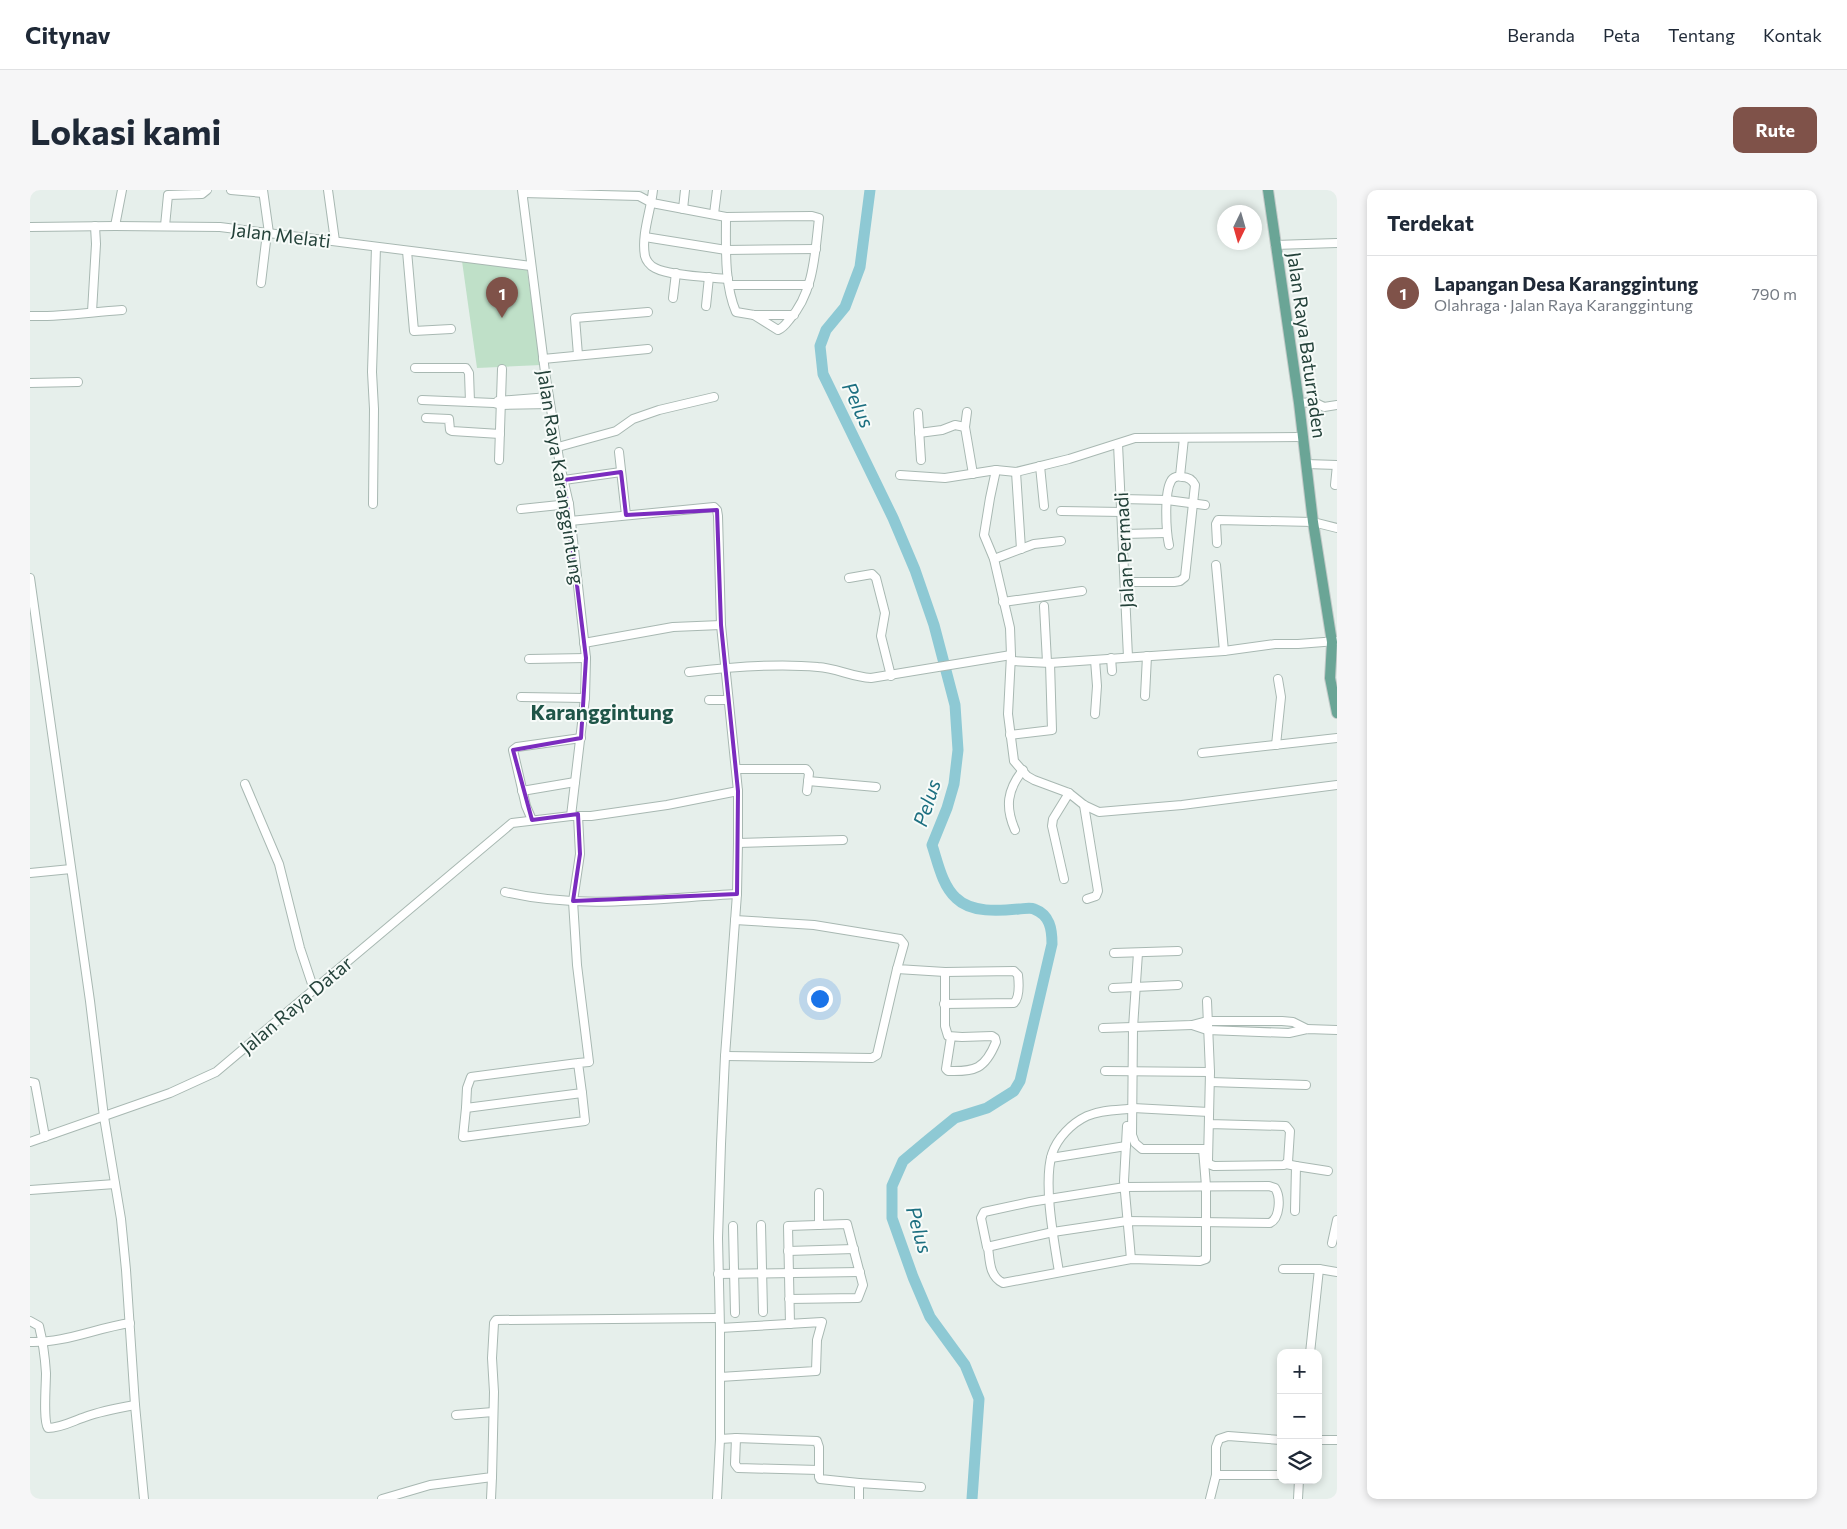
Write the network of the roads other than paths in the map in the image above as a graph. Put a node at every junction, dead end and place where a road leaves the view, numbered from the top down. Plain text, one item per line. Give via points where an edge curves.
1 (122, 190) edge
2 (207, 190) edge
3 (231, 190) edge
4 (328, 190) edge
5 (653, 190) edge
6 (685, 190) edge
7 (717, 190) edge
8 (1268, 190) edge
9 (523, 191) edge
10 (263, 192) edge
11 (618, 192) edge
12 (652, 203) junction
13 (683, 209) junction
14 (714, 214) junction
15 (726, 217) junction
16 (96, 226) junction
17 (115, 226) junction
18 (166, 226) junction
19 (30, 228) edge
20 (268, 233) junction
21 (645, 237) junction
22 (334, 241) junction
23 (1337, 243) edge
24 (1275, 245) junction
25 (376, 247) junction
26 (816, 249) junction
27 (407, 250) junction
28 (726, 250) junction
29 (532, 266) junction
30 (676, 273) junction
31 (709, 277) junction
32 (729, 282) junction
33 (261, 283) dead end
34 (809, 285) junction
35 (673, 298) dead end
36 (706, 306) dead end
37 (122, 310) dead end
38 (92, 312) junction
39 (648, 312) dead end
40 (754, 314) junction
41 (794, 315) junction
42 (30, 316) edge
43 (451, 329) dead end
44 (648, 348) dead end
45 (578, 355) junction
46 (543, 358) junction
47 (415, 368) dead end
48 (502, 369) dead end
49 (30, 382) edge
50 (78, 382) dead end
51 (714, 397) dead end
52 (422, 400) dead end
53 (549, 401) junction
54 (470, 402) junction
55 (499, 402) junction
56 (1299, 403) junction
57 (1337, 406) edge
58 (967, 412) dead end
59 (918, 414) dead end
60 (426, 418) dead end
61 (965, 427) junction
62 (919, 433) junction
63 (500, 434) junction
64 (1302, 437) junction
65 (1184, 438) junction
66 (1118, 444) junction
67 (558, 447) junction
68 (619, 452) dead end
69 (499, 460) dead end
70 (921, 460) dead end
71 (1306, 464) junction
72 (1337, 465) edge
73 (1040, 466) junction
74 (996, 470) junction
75 (621, 472) junction
76 (1016, 472) junction
77 (973, 474) junction
78 (900, 475) dead end
79 (1180, 476) junction
80 (564, 480) junction
81 (1335, 485) dead end
82 (1121, 499) junction
83 (1167, 500) junction
84 (373, 504) dead end
85 (569, 504) junction
86 (1192, 504) junction
87 (1205, 505) dead end
88 (1044, 506) dead end
89 (521, 509) dead end
90 (1061, 511) dead end
91 (1122, 512) junction
92 (626, 515) junction
93 (570, 521) junction
94 (1313, 522) junction
95 (1337, 528) edge
96 (1166, 533) junction
97 (1123, 534) junction
98 (1061, 541) dead end
99 (1217, 543) dead end
100 (1169, 545) dead end
101 (1021, 549) junction
102 (996, 558) junction
103 (1216, 565) dead end
104 (30, 578) edge
105 (849, 578) dead end
106 (1125, 582) junction
107 (1082, 591) dead end
108 (1009, 601) junction
109 (1044, 606) dead end
110 (721, 625) junction
111 (1334, 642) edge
112 (584, 643) junction
113 (1224, 651) junction
114 (1148, 656) junction
115 (1128, 657) junction
116 (586, 658) junction
117 (1011, 658) junction
118 (1111, 658) junction
119 (529, 659) dead end
120 (1095, 660) junction
121 (1049, 662) junction
122 (725, 668) junction
123 (1112, 671) dead end
124 (690, 672) dead end
125 (891, 676) junction
126 (1334, 678) edge
127 (1278, 679) dead end
128 (1145, 696) dead end
129 (521, 697) dead end
130 (585, 698) junction
131 (709, 700) dead end
132 (728, 700) junction
133 (1337, 713) edge
134 (1095, 714) dead end
135 (1010, 735) junction
136 (581, 738) junction
137 (1337, 738) edge
138 (1276, 745) junction
139 (1202, 753) dead end
140 (736, 768) junction
141 (1023, 770) junction
142 (808, 781) junction
143 (575, 782) junction
144 (245, 784) dead end
145 (1337, 786) edge
146 (876, 787) dead end
147 (522, 791) junction
148 (738, 791) junction
149 (807, 791) dead end
150 (1069, 793) junction
151 (1084, 805) junction
152 (574, 816) junction
153 (532, 820) junction
154 (1015, 830) dead end
155 (843, 840) dead end
156 (738, 843) junction
157 (71, 869) junction
158 (30, 873) edge
159 (1064, 880) dead end
160 (505, 892) dead end
161 (737, 894) junction
162 (1087, 899) dead end
163 (573, 901) junction
164 (735, 920) junction
165 (1178, 952) dead end
166 (1114, 953) dead end
167 (1138, 953) junction
168 (897, 969) junction
169 (945, 972) junction
170 (1178, 985) dead end
171 (1136, 986) junction
172 (1113, 988) dead end
173 (314, 990) junction
174 (1207, 1001) dead end
175 (944, 1004) junction
176 (1207, 1021) junction
177 (1284, 1022) junction
178 (1192, 1025) junction
179 (1103, 1028) dead end
180 (1133, 1028) junction
181 (1307, 1029) junction
182 (1207, 1030) junction
183 (1337, 1030) edge
184 (1284, 1033) junction
185 (950, 1037) junction
186 (725, 1056) junction
187 (578, 1063) junction
188 (1105, 1071) dead end
189 (1132, 1072) junction
190 (1210, 1072) junction
191 (30, 1082) edge
192 (1210, 1082) junction
193 (1306, 1085) dead end
194 (582, 1093) junction
195 (466, 1108) junction
196 (1130, 1109) junction
197 (1209, 1112) junction
198 (104, 1117) junction
199 (1209, 1124) junction
200 (45, 1137) junction
201 (30, 1142) edge
202 (1126, 1146) junction
203 (1206, 1149) junction
204 (1051, 1158) junction
205 (1286, 1164) junction
206 (1296, 1166) junction
207 (1328, 1171) dead end
208 (115, 1184) junction
209 (1206, 1186) junction
210 (1124, 1187) junction
211 (30, 1190) edge
212 (819, 1193) dead end
213 (1050, 1199) junction
214 (1296, 1211) dead end
215 (1337, 1220) edge
216 (1127, 1221) junction
217 (1206, 1221) junction
218 (819, 1224) junction
219 (761, 1225) dead end
220 (733, 1226) dead end
221 (1053, 1232) junction
222 (1332, 1243) dead end
223 (988, 1246) junction
224 (854, 1249) junction
225 (788, 1251) junction
226 (1131, 1259) junction
227 (1283, 1269) dead end
228 (1319, 1269) junction
229 (860, 1272) junction
230 (1059, 1272) junction
231 (1337, 1272) edge
232 (718, 1274) junction
233 (734, 1274) junction
234 (762, 1274) junction
235 (788, 1274) junction
236 (789, 1299) junction
237 (735, 1312) dead end
238 (763, 1312) dead end
239 (719, 1318) junction
240 (30, 1321) edge
241 (130, 1323) junction
242 (790, 1324) junction
243 (720, 1328) junction
244 (30, 1342) edge
245 (44, 1342) junction
246 (1310, 1349) edge
247 (720, 1377) junction
248 (135, 1405) junction
249 (493, 1412) junction
250 (456, 1415) dead end
251 (736, 1438) junction
252 (720, 1439) junction
253 (1277, 1440) edge
254 (1322, 1440) edge
255 (1337, 1440) edge
256 (819, 1470) junction
257 (1277, 1474) edge
258 (1216, 1475) junction
259 (492, 1477) junction
260 (859, 1483) junction
261 (1299, 1484) edge
262 (920, 1487) dead end
263 (144, 1499) edge
264 (382, 1499) edge
265 (492, 1499) edge
266 (717, 1499) edge
267 (859, 1499) edge
268 (1210, 1499) edge
269 (1298, 1499) edge

1 - 17 street
2 - 18 street via 204,194 168,195
3 - 10 street
4 - 22 street
5 - 12 street
6 - 13 street
7 - 14 street
8 - 24 main road, Jalan Raya Baturraden
9 - 11 street
9 - 29 street, Jalan Raya Karanggintung
10 - 20 street
11 - 12 street via 639,196
12 - 13 street
12 - 21 street
13 - 14 street
14 - 15 street
15 - 26 street via 817,217
15 - 28 street
16 - 17 street, Jalan Melati
16 - 19 street, Jalan Melati
16 - 38 street
17 - 18 street, Jalan Melati
18 - 20 street, Jalan Melati via 220,227
20 - 22 street, Jalan Melati
20 - 33 street
21 - 28 street
21 - 30 street via 645,257 650,264
22 - 25 street, Jalan Melati
23 - 24 street
24 - 56 main road, Jalan Raya Baturraden
25 - 27 street, Jalan Melati
25 - 84 street via 372,372
26 - 28 street
26 - 34 street
27 - 29 street, Jalan Melati
27 - 43 street via 414,331
28 - 32 street
29 - 46 street, Jalan Raya Karanggintung
30 - 31 street
30 - 35 street
31 - 32 street
31 - 36 street
32 - 34 street
32 - 40 street via 736,312
34 - 41 street
37 - 38 street
38 - 42 street via 60,317
39 - 45 street via 575,318
40 - 41 street
40 - 41 street via 778,330
44 - 45 street
45 - 46 street
46 - 53 street, Jalan Raya Karanggintung
47 - 54 street via 466,368
48 - 55 street
49 - 50 street
51 - 67 street via 659,410 633,419 616,431
52 - 54 street
53 - 55 street
53 - 67 street, Jalan Raya Karanggintung
54 - 55 street
55 - 63 street
56 - 57 street
56 - 64 main road, Jalan Raya Baturraden
58 - 61 street
59 - 62 street
60 - 63 street via 449,419 452,431
61 - 62 street via 955,425
61 - 77 street
62 - 70 street
63 - 69 street
64 - 65 street
64 - 71 main road, Jalan Raya Baturraden
65 - 66 street via 1135,438
65 - 79 street
66 - 73 street
66 - 82 street, Jalan Permadi
67 - 80 street, Jalan Raya Karanggintung
68 - 75 street
71 - 72 street
71 - 94 main road, Jalan Raya Baturraden
72 - 81 street
73 - 76 street
73 - 88 street
74 - 76 street
74 - 77 street
74 - 102 street via 984,535
75 - 80 street
75 - 92 street
76 - 101 street
77 - 78 street via 945,478
79 - 83 street via 1171,482
79 - 86 street via 1193,481
80 - 85 street, Jalan Raya Karanggintung
82 - 83 street
82 - 91 street, Jalan Permadi
83 - 86 street
83 - 96 street
85 - 89 street
85 - 93 street, Jalan Raya Karanggintung
86 - 87 street
86 - 106 street via 1183,579 1174,582
90 - 91 street
91 - 97 street, Jalan Permadi
92 - 93 street
92 - 110 street via 714,507 717,510
93 - 112 street, Jalan Raya Karanggintung
94 - 95 street
94 - 99 street via 1218,520
94 - 111 main road, Jalan Raya Baturraden
96 - 97 street
96 - 100 street
97 - 106 street, Jalan Permadi
98 - 101 street
101 - 102 street
102 - 108 street
103 - 113 street
104 - 157 street
105 - 125 street via 872,574 876,578 885,613 881,636
106 - 115 street, Jalan Permadi
107 - 108 street
108 - 117 street
109 - 121 street
110 - 112 street via 673,627
110 - 122 street
111 - 113 street via 1275,644
111 - 126 main road, Jalan Raya Baturraden
112 - 116 street, Jalan Raya Karanggintung
113 - 114 street
114 - 115 street
114 - 128 street
115 - 118 street
116 - 119 street
116 - 130 street, Jalan Raya Karanggintung
117 - 121 street
117 - 125 street via 960,663
117 - 135 street
118 - 120 street
118 - 123 street
120 - 121 street
120 - 134 street
121 - 135 street via 1052,730
122 - 124 street
122 - 125 street via 802,666 828,668 860,677
122 - 132 street
126 - 133 main road, Jalan Raya Baturraden
127 - 138 street via 1281,697
129 - 130 street
130 - 136 street, Jalan Raya Karanggintung
131 - 132 street
132 - 140 street
135 - 141 street via 1014,761
136 - 143 street, Jalan Raya Karanggintung
136 - 147 street via 514,749
137 - 138 street
138 - 139 street
140 - 142 street via 806,769
140 - 148 street
141 - 150 street via 1034,780
141 - 154 street via 1009,795 1008,808
142 - 146 street
142 - 149 street
143 - 147 street
143 - 152 street, Jalan Raya Karanggintung
144 - 173 street via 279,864
145 - 151 street via 1109,812 1099,812
147 - 153 street
148 - 152 street via 667,805
148 - 156 street
150 - 151 street
150 - 159 street via 1052,826
151 - 162 street via 1098,891 1096,896
152 - 153 street
152 - 163 street, Jalan Raya Karanggintung via 580,854
153 - 173 street, Jalan Raya Datar via 512,823
155 - 156 street
156 - 161 street
157 - 158 street
157 - 198 street
160 - 163 street
161 - 163 street
161 - 164 street
163 - 187 street, Jalan Raya Karanggintung via 589,1062
164 - 168 street via 814,925 900,940 904,944
164 - 186 street
165 - 167 street
166 - 167 street
167 - 171 street
168 - 169 street
168 - 186 street via 877,1055 872,1058
169 - 175 street
169 - 175 street via 1014,971 1018,975 1018,995 1014,1003
170 - 171 street
171 - 172 street
171 - 180 street
173 - 198 street, Jalan Raya Datar via 216,1072
174 - 176 street
175 - 185 street via 945,1026
176 - 177 street
176 - 178 street
176 - 182 street
177 - 181 street via 1293,1022
177 - 184 street
178 - 180 street
178 - 182 street
179 - 180 street
180 - 189 street
181 - 183 street
181 - 184 street
182 - 184 street
182 - 190 street
185 - 185 street via 948,1071 976,1069 996,1042 992,1036
186 - 232 street
187 - 194 street
187 - 195 street via 471,1077
188 - 189 street
189 - 190 street
189 - 196 street
190 - 192 street
191 - 200 street via 35,1083
192 - 193 street
192 - 197 street
194 - 195 street
194 - 195 street via 586,1121 463,1137
196 - 197 street
196 - 202 street
196 - 203 street via 1132,1135 1138,1147 1148,1150
196 - 204 street via 1097,1112 1076,1122 1058,1141
197 - 199 street
198 - 200 street, Jalan Raya Datar
198 - 208 street
199 - 203 street
199 - 205 street via 1286,1126 1290,1131
200 - 201 street, Jalan Raya Datar
202 - 204 street
202 - 210 street
203 - 205 street via 1210,1165
203 - 209 street
204 - 213 street
205 - 206 street
206 - 207 street
206 - 214 street
208 - 211 street
208 - 241 street
209 - 210 street
209 - 217 street
209 - 217 street via 1269,1186 1278,1192 1278,1208 1270,1223
210 - 213 street
210 - 216 street
212 - 218 street
213 - 221 street
213 - 223 street via 984,1212 981,1218
215 - 222 street
216 - 217 street
216 - 221 street
216 - 226 street
217 - 226 street via 1206,1259
218 - 224 street via 847,1224
218 - 225 street via 788,1226
219 - 234 street
220 - 233 street
221 - 223 street
221 - 230 street
223 - 230 street via 992,1274 1003,1283
224 - 225 street
224 - 229 street
225 - 235 street
226 - 230 street
227 - 228 street
228 - 231 street
228 - 246 street
229 - 235 street
229 - 236 street via 863,1285 858,1298
232 - 233 street
232 - 239 street
233 - 234 street
233 - 237 street
234 - 235 street
234 - 238 street
235 - 236 street
236 - 242 street
239 - 243 street
239 - 249 street via 499,1319 494,1323
240 - 245 street via 39,1326
241 - 245 street
241 - 248 street
242 - 243 street
242 - 247 street via 822,1322 817,1340 816,1372
243 - 247 street
244 - 245 street
245 - 248 street via 45,1420 48,1428
247 - 252 street
248 - 263 street
249 - 250 street
249 - 259 street
251 - 252 street
251 - 256 street via 817,1441
251 - 256 street via 735,1464 738,1468
252 - 266 street
253 - 258 street via 1222,1437 1217,1441
254 - 255 street
256 - 260 street via 820,1479
257 - 258 street
258 - 268 street
259 - 264 street via 430,1485
259 - 265 street
260 - 262 street
260 - 267 street
261 - 269 street

